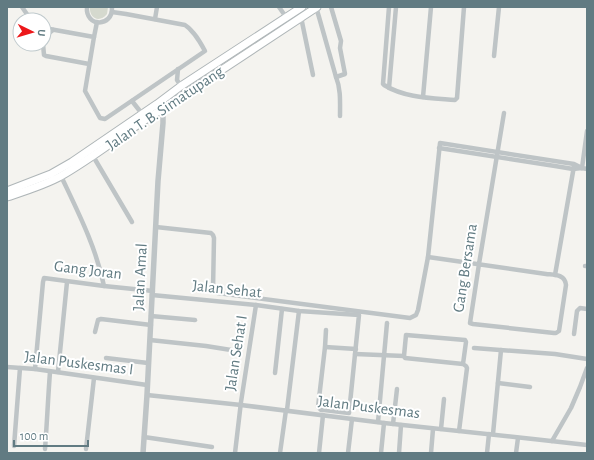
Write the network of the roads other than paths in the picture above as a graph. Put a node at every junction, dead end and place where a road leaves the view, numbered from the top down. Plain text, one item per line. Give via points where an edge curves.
1 (87, 7) edge
2 (127, 7) edge
3 (157, 7) edge
4 (279, 7) edge
5 (302, 7) edge
6 (316, 7) edge
7 (331, 7) edge
8 (389, 7) edge
9 (396, 7) edge
10 (431, 7) edge
11 (464, 7) edge
12 (499, 7) edge
13 (112, 10) edge
14 (126, 14) junction
15 (286, 17) junction
16 (301, 17) junction
17 (155, 19) junction
18 (97, 22) junction
19 (53, 30) edge
20 (94, 37) junction
21 (44, 52) edge
22 (494, 56) dead end
23 (89, 64) junction
24 (178, 69) junction
25 (314, 75) dead end
26 (336, 77) junction
27 (181, 86) junction
28 (389, 88) junction
29 (423, 97) junction
30 (132, 101) junction
31 (159, 107) junction
32 (504, 113) dead end
33 (144, 116) junction
34 (340, 116) dead end
35 (587, 131) edge
36 (497, 155) junction
37 (93, 156) junction
38 (574, 166) junction
39 (585, 168) edge
40 (61, 176) junction
41 (8, 194) edge
42 (132, 222) dead end
43 (156, 226) junction
44 (428, 256) junction
45 (479, 264) junction
46 (555, 275) junction
47 (67, 282) junction
48 (104, 286) junction
49 (152, 293) junction
50 (256, 304) junction
51 (282, 309) junction
52 (587, 309) edge
53 (299, 311) junction
54 (151, 316) junction
55 (195, 320) dead end
56 (387, 323) dead end
57 (151, 325) junction
58 (326, 330) dead end
59 (95, 332) dead end
60 (574, 334) dead end
61 (150, 340) junction
62 (325, 347) junction
63 (356, 348) junction
64 (474, 348) dead end
65 (231, 350) dead end
66 (501, 350) junction
67 (355, 354) junction
68 (384, 356) junction
69 (404, 356) junction
70 (106, 358) dead end
71 (587, 359) edge
72 (148, 363) junction
73 (463, 364) junction
74 (7, 367) edge
75 (20, 368) junction
76 (587, 368) edge
77 (35, 369) junction
78 (50, 372) junction
79 (58, 372) junction
80 (275, 373) dead end
81 (94, 378) junction
82 (498, 384) junction
83 (147, 385) junction
84 (530, 387) dead end
85 (397, 389) dead end
86 (147, 395) junction
87 (444, 399) dead end
88 (241, 405) junction
89 (286, 410) junction
90 (349, 413) junction
91 (323, 415) junction
92 (350, 419) junction
93 (378, 422) junction
94 (384, 423) junction
95 (393, 424) junction
96 (401, 425) junction
97 (433, 428) junction
98 (441, 429) junction
99 (459, 431) junction
100 (491, 434) junction
101 (144, 437) junction
102 (518, 438) junction
103 (552, 441) junction
104 (587, 445) edge
105 (14, 446) dead end
106 (212, 447) dead end
107 (45, 449) dead end
108 (86, 449) dead end
109 (143, 453) edge
110 (235, 453) edge
111 (280, 453) edge
112 (319, 453) edge
113 (348, 453) edge
114 (381, 453) edge
115 (399, 453) edge
116 (431, 453) edge
117 (487, 453) edge
118 (516, 453) edge

1 - 18 street via 90,18
2 - 14 street
3 - 17 street
4 - 15 street
5 - 15 main road, Jalan T. B. Simatupang
6 - 16 main road, Jalan T. B. Simatupang
6 - 26 street
7 - 26 street via 341,41 345,74
8 - 28 street via 383,84
9 - 28 street
10 - 29 street
11 - 29 street via 456,98 455,100
12 - 22 street
13 - 14 street
13 - 18 street via 108,19
14 - 17 street
15 - 27 main road, Jalan T. B. Simatupang
16 - 25 street
16 - 31 main road, Jalan T. B. Simatupang
17 - 24 street via 185,25 205,51
18 - 20 street
19 - 20 street
20 - 23 street
21 - 23 street via 47,57
23 - 30 street via 85,91 100,118 105,119
24 - 27 street via 177,80
24 - 30 street
26 - 34 street
27 - 31 main road, Jalan T. B. Simatupang
28 - 29 street
30 - 33 street
31 - 33 main road, Jalan T. B. Simatupang
31 - 43 street, Jalan Amal via 163,124
32 - 36 street, Gang Bersama
33 - 37 main road, Jalan T. B. Simatupang
33 - 41 main road, Jalan T. B. Simatupang via 72,162
35 - 39 street
36 - 38 street
36 - 44 street via 464,149 439,148
36 - 45 street, Gang Bersama
37 - 40 main road, Jalan T. B. Simatupang
37 - 42 street
38 - 39 street
38 - 46 street
40 - 41 main road, Jalan T. B. Simatupang via 42,185
40 - 48 street via 94,248
43 - 44 street via 213,235 213,290 218,293 410,318 416,315 418,310
43 - 49 street, Jalan Amal
44 - 45 street
45 - 46 street
45 - 46 street, Gang Bersama via 470,321 473,324 558,332 566,280
47 - 48 street, Gang Joran
47 - 77 street, Gang Joran via 44,279
47 - 79 street
48 - 49 street, Gang Joran
49 - 50 street, Jalan Sehat
49 - 54 street, Jalan Amal
50 - 51 street, Jalan Sehat
50 - 88 street, Jalan Sehat I
51 - 53 street, Jalan Sehat
51 - 80 street
52 - 60 street via 580,308 577,311
53 - 63 street, Jalan Sehat via 359,315
53 - 89 street
54 - 55 street
54 - 57 street, Jalan Amal
56 - 68 street
57 - 59 street via 101,319 97,322
57 - 61 street, Jalan Amal
58 - 62 street
61 - 65 street
61 - 72 street, Jalan Amal
62 - 63 street
62 - 90 street via 318,407 321,410
63 - 67 street
64 - 66 street
66 - 71 street
66 - 82 street
67 - 68 street
67 - 90 street
68 - 69 street
68 - 93 street
69 - 73 street
69 - 73 street via 407,335 464,339 466,342
70 - 72 street
72 - 83 street, Jalan Amal
73 - 99 street via 467,368
74 - 75 street, Jalan Puskesmas I
75 - 77 street, Jalan Puskesmas I
75 - 105 street
76 - 103 street via 571,408
77 - 78 street, Jalan Puskesmas I
78 - 79 street, Jalan Puskesmas I
78 - 107 street
79 - 81 street, Jalan Puskesmas I
81 - 83 street, Jalan Puskesmas I
81 - 108 street
82 - 84 street
82 - 100 street
83 - 86 street, Jalan Amal
85 - 95 street
86 - 88 street, Jalan Puskesmas
86 - 101 street, Jalan Amal
87 - 98 street
88 - 89 street, Jalan Puskesmas
88 - 110 street, Jalan Sehat I
89 - 91 street, Jalan Puskesmas
89 - 111 street
90 - 92 street
91 - 92 street, Jalan Puskesmas
91 - 112 street
92 - 93 street, Jalan Puskesmas
92 - 113 street
93 - 94 street, Jalan Puskesmas
94 - 95 street, Jalan Puskesmas
94 - 114 street
95 - 96 street, Jalan Puskesmas
96 - 97 street, Jalan Puskesmas
96 - 115 street
97 - 98 street, Jalan Puskesmas
97 - 116 street
98 - 99 street, Jalan Puskesmas
99 - 100 street, Jalan Puskesmas
100 - 102 street, Jalan Puskesmas
100 - 117 street
101 - 106 street
101 - 109 street, Jalan Amal
102 - 103 street, Jalan Puskesmas
102 - 118 street
103 - 104 street, Jalan Puskesmas

